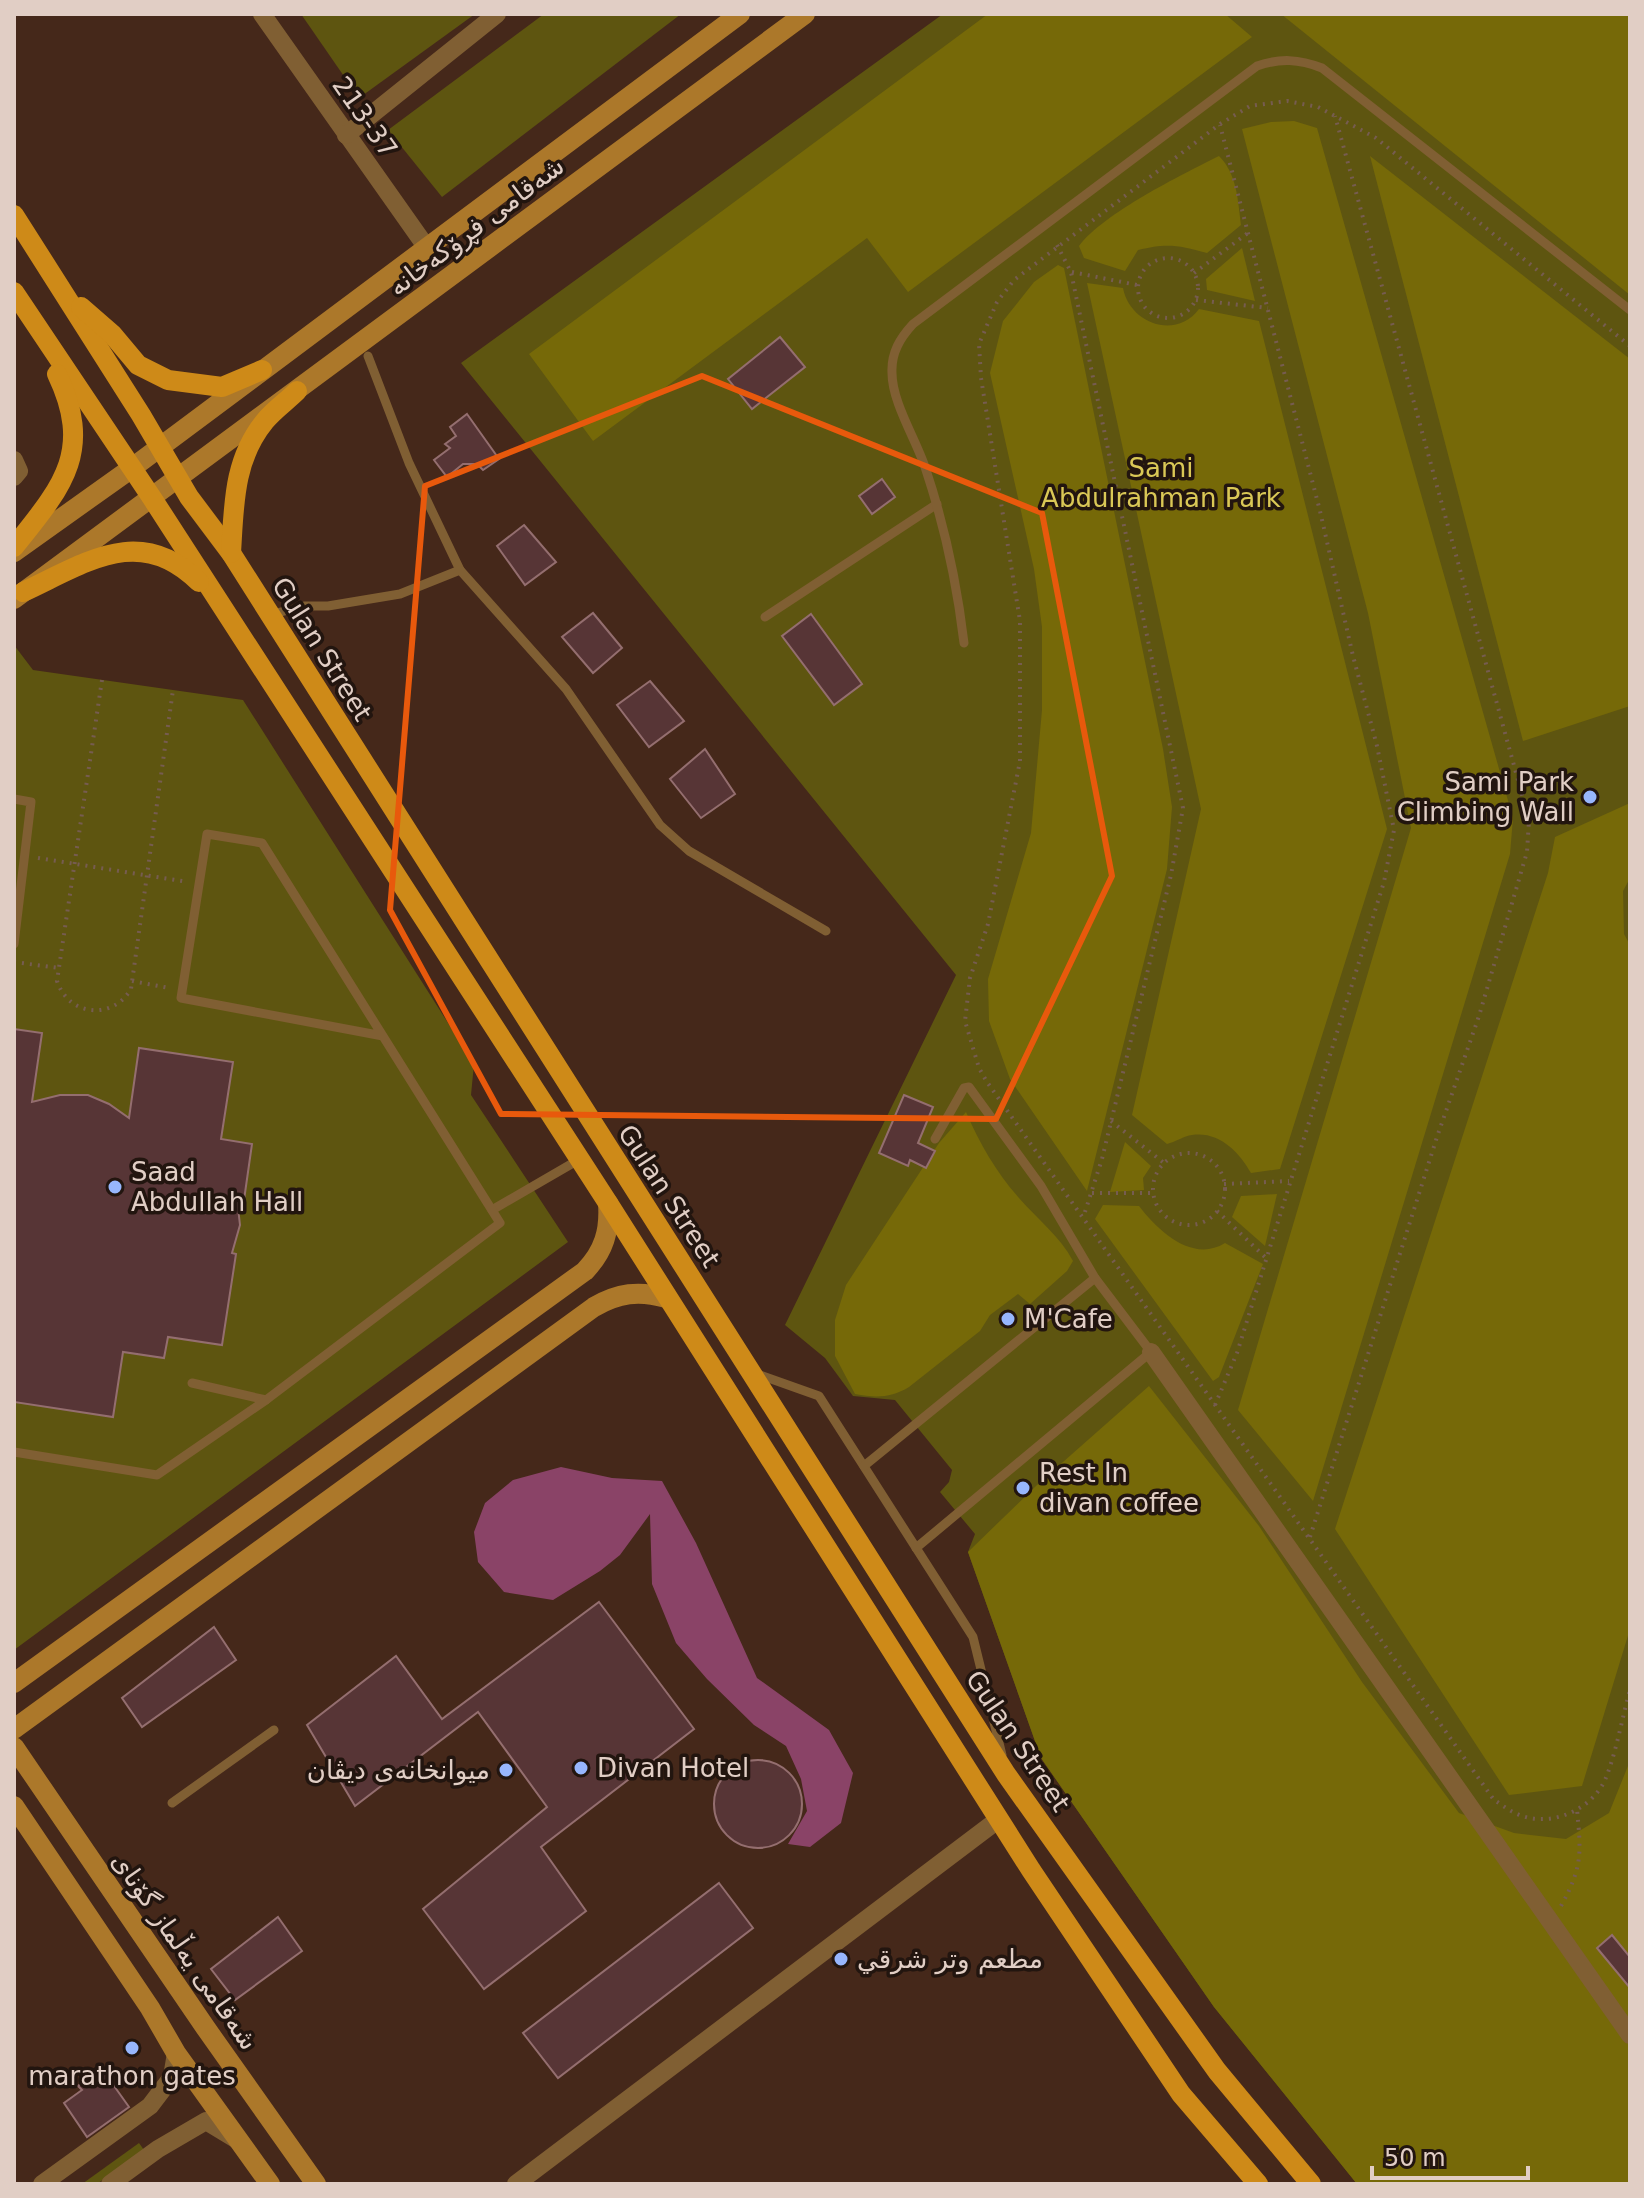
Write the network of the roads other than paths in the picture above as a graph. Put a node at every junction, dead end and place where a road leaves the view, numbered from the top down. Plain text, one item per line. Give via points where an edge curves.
1 (262, 14) edge
2 (497, 14) edge
3 (740, 14) edge
4 (805, 14) edge
5 (346, 135) junction
6 (14, 215) edge
7 (427, 248) junction
8 (14, 292) edge
9 (63, 292) junction
10 (1630, 310) edge
11 (32, 320) junction
12 (368, 356) dead end
13 (262, 370) junction
14 (297, 391) junction
15 (158, 447) junction
16 (14, 460) edge
17 (132, 468) junction
18 (14, 477) edge
19 (178, 480) junction
20 (152, 498) junction
21 (937, 504) junction
22 (14, 550) edge
23 (231, 553) junction
24 (460, 570) junction
25 (19, 596) edge
26 (219, 602) junction
27 (269, 615) junction
28 (765, 617) dead end
29 (964, 643) dead end
30 (14, 799) edge
31 (826, 931) dead end
32 (14, 944) edge
33 (383, 1036) junction
34 (935, 1139) dead end
35 (580, 1159) junction
36 (608, 1203) junction
37 (492, 1210) junction
38 (1095, 1278) junction
39 (573, 1280) junction
40 (666, 1298) junction
41 (594, 1307) junction
42 (1151, 1352) junction
43 (750, 1372) junction
44 (192, 1383) dead end
45 (266, 1400) junction
46 (14, 1452) edge
47 (864, 1466) junction
48 (916, 1548) junction
49 (867, 1554) junction
50 (841, 1570) junction
51 (14, 1683) edge
52 (14, 1729) edge
53 (274, 1730) dead end
54 (14, 1747) edge
55 (1006, 1774) junction
56 (172, 1803) dead end
57 (14, 1806) edge
58 (999, 1819) junction
59 (1630, 2035) edge
60 (176, 2053) junction
61 (242, 2143) junction
62 (42, 2184) edge
63 (110, 2184) edge
64 (270, 2184) edge
65 (316, 2184) edge
66 (516, 2184) edge
67 (1258, 2184) edge
68 (1311, 2184) edge

1 - 5 street, 213-37
2 - 5 street
3 - 7 street, شەقامی فڕۆکەخانە
4 - 14 street, شەقامی فڕۆکەخانە
5 - 7 street, 213-37
6 - 9 main road, Gulan Street
7 - 13 street, شەقامی فڕۆکەخانە
8 - 11 main road
9 - 13 main road via 112,334 138,365 168,380 222,387
9 - 15 main road, Gulan Street
10 - 21 lane via 1334,76 1308,63 1269,62 905,333 894,354 893,385
11 - 17 main road
11 - 22 main road via 69,398 74,434 72,458 56,495
12 - 24 lane via 409,463
13 - 15 street, شەقامی فڕۆکەخانە
14 - 19 street, شەقامی فڕۆکەخانە
14 - 23 main road via 265,421 241,464
15 - 17 street, شەقامی فڕۆکەخانە
15 - 19 main road, Gulan Street
16 - 18 street via 19,471
17 - 20 main road
17 - 22 street, شەقامی فڕۆکەخانە
19 - 20 street, شەقامی فڕۆکەخانە
19 - 23 main road, Gulan Street
20 - 25 street, شەقامی فڕۆکەخانە
20 - 26 main road
21 - 28 lane
21 - 29 lane
23 - 27 main road, Gulan Street
24 - 27 lane via 400,594
24 - 31 lane via 566,689 660,825 689,851
25 - 26 main road via 93,559 132,550 160,555 185,569
26 - 35 main road
27 - 43 main road, Gulan Street
30 - 32 lane via 31,802
33 - 33 lane via 262,843 207,834 181,998
33 - 37 lane
34 - 38 lane via 955,1100 969,1087 1041,1186
35 - 36 main road
35 - 37 lane
36 - 39 street via 603,1247
36 - 40 main road
37 - 45 lane via 500,1223
38 - 42 lane
38 - 47 lane
39 - 41 street via 589,1278 596,1284 599,1300
39 - 51 street
40 - 41 street via 632,1293
40 - 50 main road
41 - 52 street
42 - 48 lane
42 - 59 street
43 - 47 lane via 819,1396
43 - 49 main road, Gulan Street
44 - 45 lane
45 - 46 lane via 157,1475
47 - 48 lane
48 - 55 lane via 973,1637
49 - 50 main road
49 - 55 main road, Gulan Street
50 - 58 main road
53 - 56 lane
54 - 65 street, شەقامی یەڵماز گۆنای
55 - 68 main road, Gulan Street via 1217,2071
57 - 60 street
58 - 66 street
58 - 67 main road via 1181,2094
60 - 61 street
60 - 62 street via 172,2077 150,2106
61 - 63 street via 206,2121
61 - 64 street

